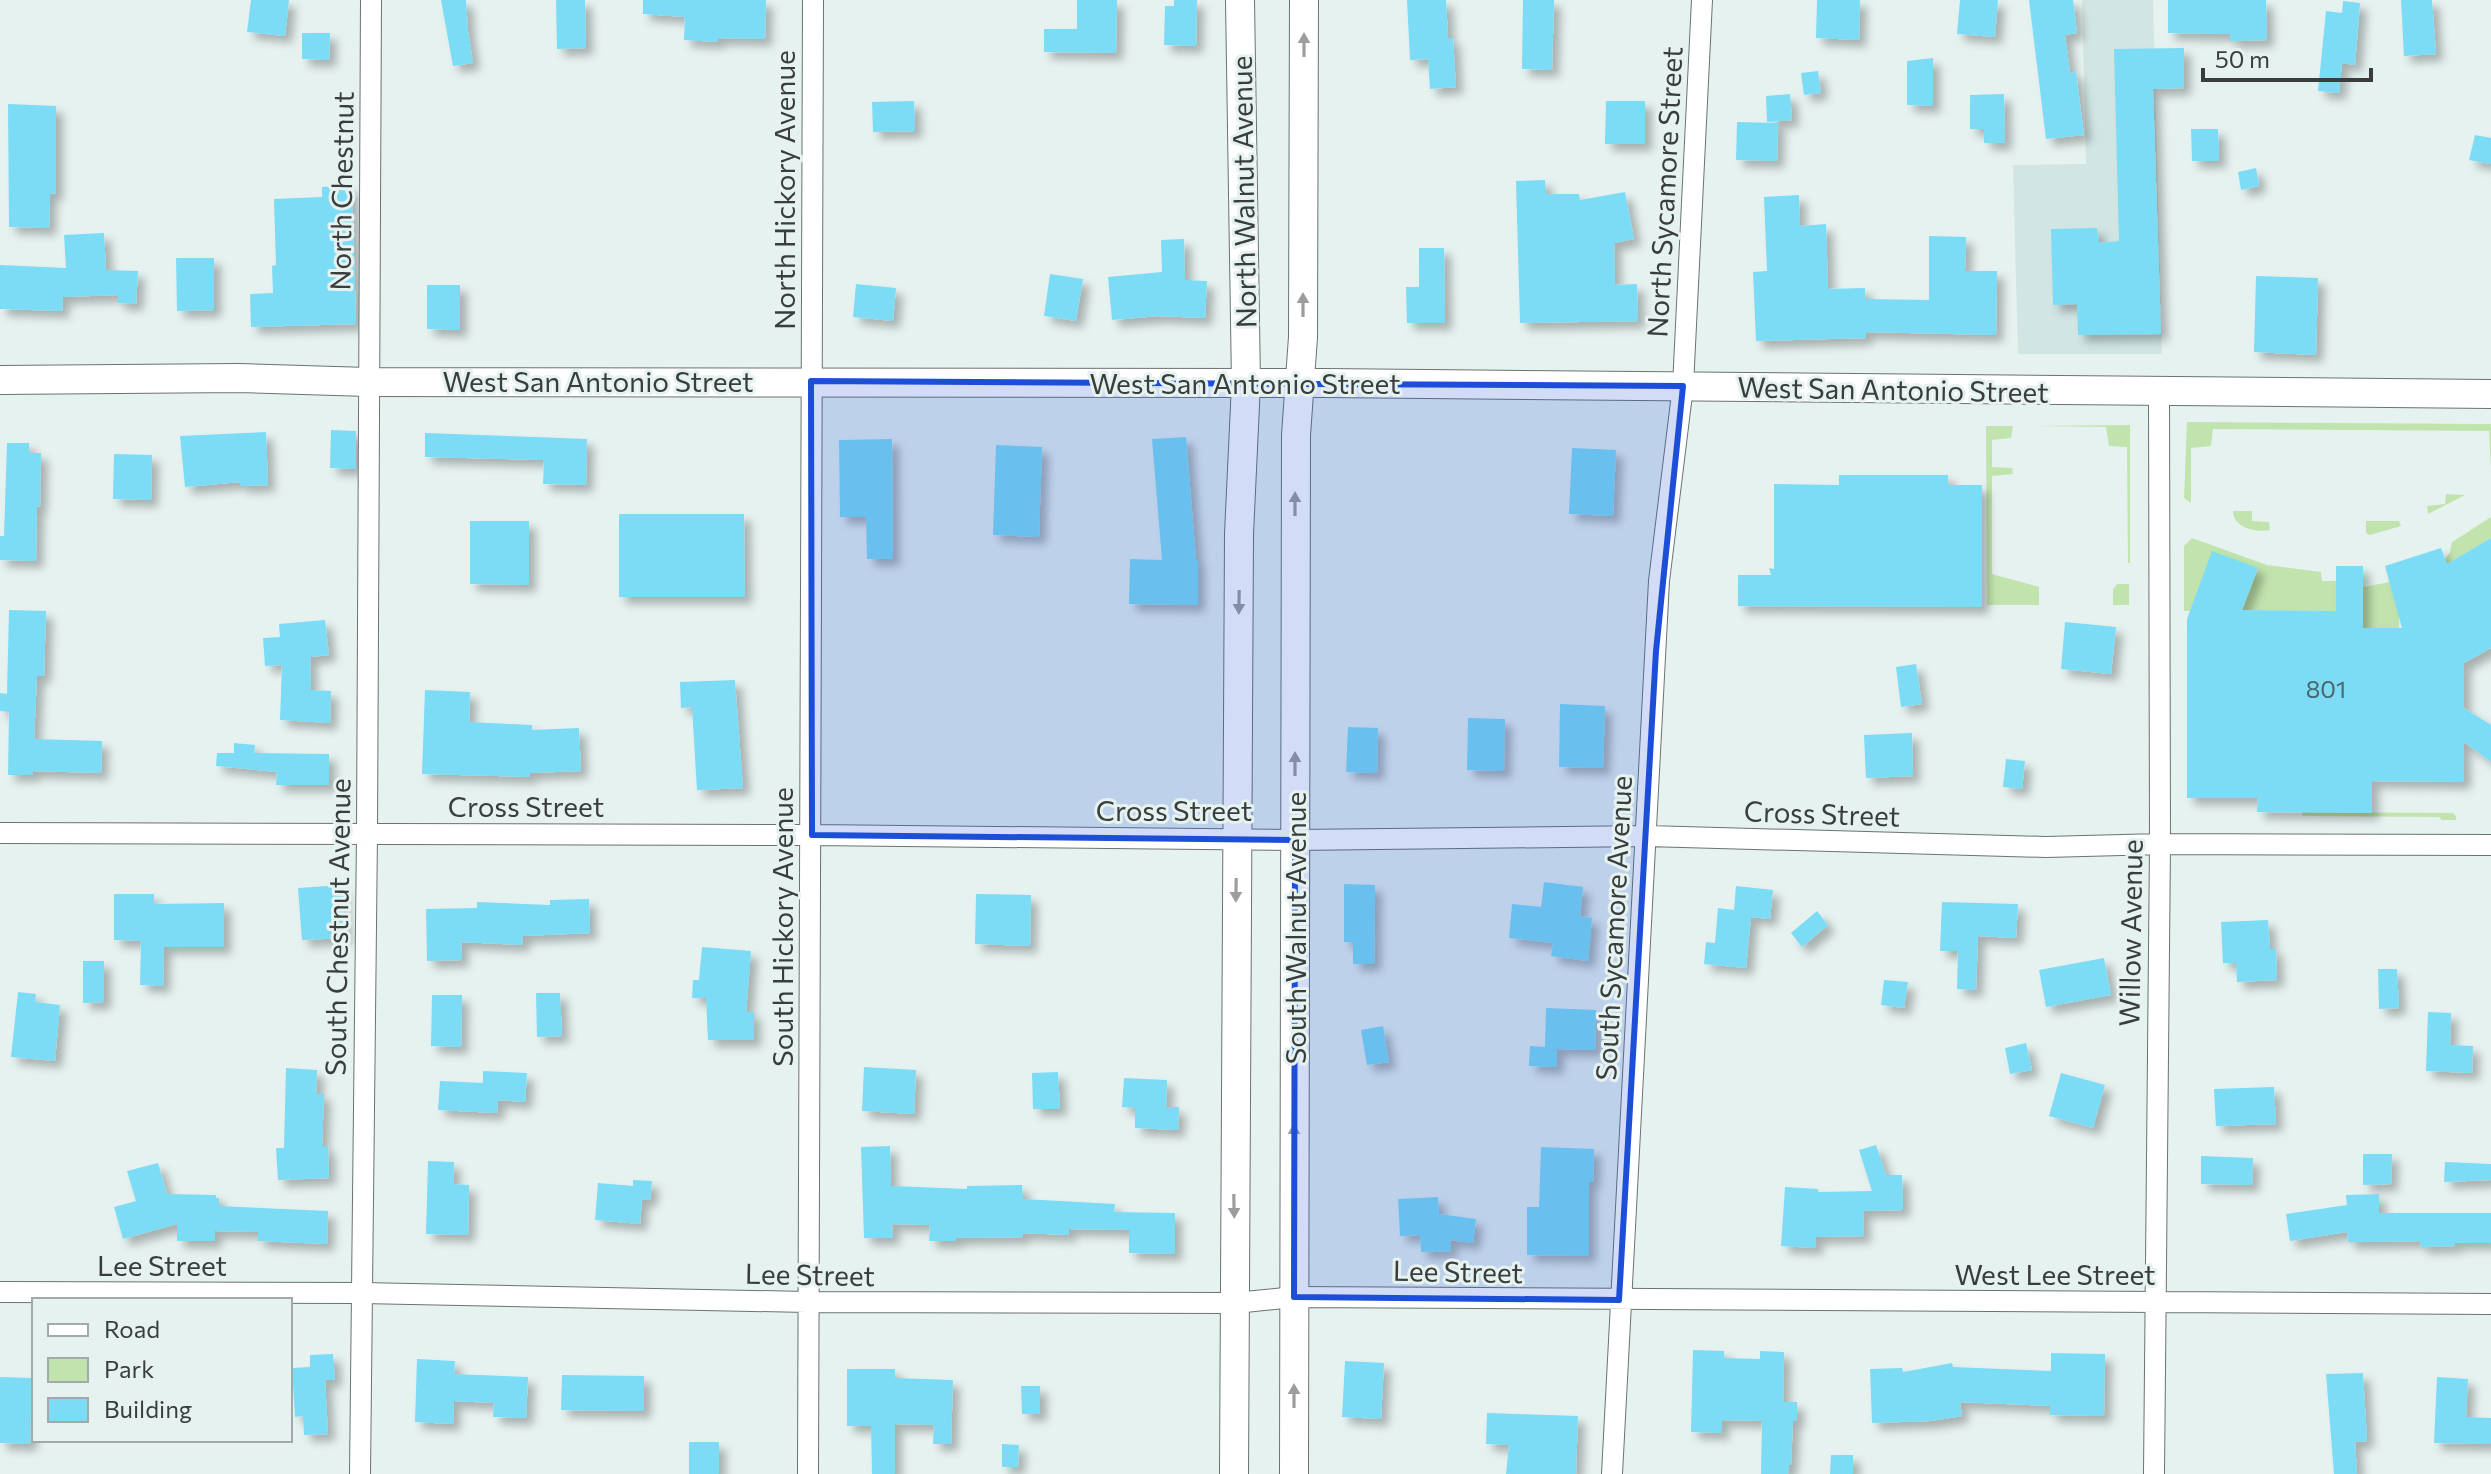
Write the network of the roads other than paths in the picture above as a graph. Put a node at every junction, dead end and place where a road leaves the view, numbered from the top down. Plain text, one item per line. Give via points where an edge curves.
1 (371, 0) edge
2 (813, 0) edge
3 (1240, 0) edge
4 (1304, 0) edge
5 (1702, 0) edge
6 (0, 380) edge
7 (811, 381) junction
8 (368, 382) junction
9 (1301, 383) junction
10 (1246, 384) junction
11 (1683, 386) junction
12 (2159, 392) junction
13 (2491, 394) edge
14 (0, 833) edge
15 (367, 834) junction
16 (812, 835) junction
17 (1647, 836) junction
18 (1237, 838) junction
19 (1295, 840) junction
20 (2160, 844) junction
21 (2491, 845) edge
22 (0, 1292) edge
23 (361, 1293) junction
24 (1294, 1297) junction
25 (1619, 1300) junction
26 (807, 1302) junction
27 (2155, 1302) junction
28 (1235, 1303) junction
29 (2491, 1304) edge
30 (360, 1474) edge
31 (808, 1474) edge
32 (1234, 1474) edge
33 (1294, 1474) edge
34 (1612, 1474) edge
35 (2154, 1474) edge

1 - 8 street, North Chestnut
2 - 7 street, North Hickory Avenue
3 - 10 main road, North Walnut Avenue
9 -> 4 main road, North Walnut Avenue
5 - 11 street, North Sycamore Street
6 - 8 main road, West San Antonio Street
7 - 8 main road, West San Antonio Street
7 - 10 main road, West San Antonio Street
7 - 16 street, South Hickory Avenue
8 - 15 street, South Chestnut Avenue
9 - 10 main road, West San Antonio Street
9 - 11 main road, West San Antonio Street
19 -> 9 main road, South Walnut Avenue via 1296,435
10 -> 18 main road, South Walnut Avenue via 1239,534
11 - 12 main road, West San Antonio Street
11 - 17 street, South Sycamore Avenue via 1659,581
12 - 13 main road, West San Antonio Street
12 - 20 street, Willow Avenue
14 - 15 street, Cross Street
15 - 16 street, Cross Street
15 - 23 street, South Chestnut Avenue
16 - 18 street, Cross Street
16 - 26 street, South Hickory Avenue
17 - 19 street, Cross Street
17 - 20 street, Cross Street via 2046,847
17 - 25 street, South Sycamore Avenue
18 - 19 street, Cross Street
18 -> 28 main road, South Walnut Avenue
24 -> 19 main road, South Walnut Avenue
20 - 21 street, Cross Street
20 - 27 street, Willow Avenue
22 - 23 street, Lee Street
23 - 26 street, Lee Street
23 - 30 street, South Chestnut Avenue
24 - 25 street, Lee Street
24 - 28 street, Lee Street
33 -> 24 main road, South Walnut Avenue
25 - 27 street, West Lee Street
25 - 34 street, South Sycamore Avenue
26 - 28 street, Lee Street
26 - 31 street, South Hickory Avenue
27 - 29 street, West Lee Street
27 - 35 street, Willow Avenue
28 - 32 main road, South Walnut Avenue

